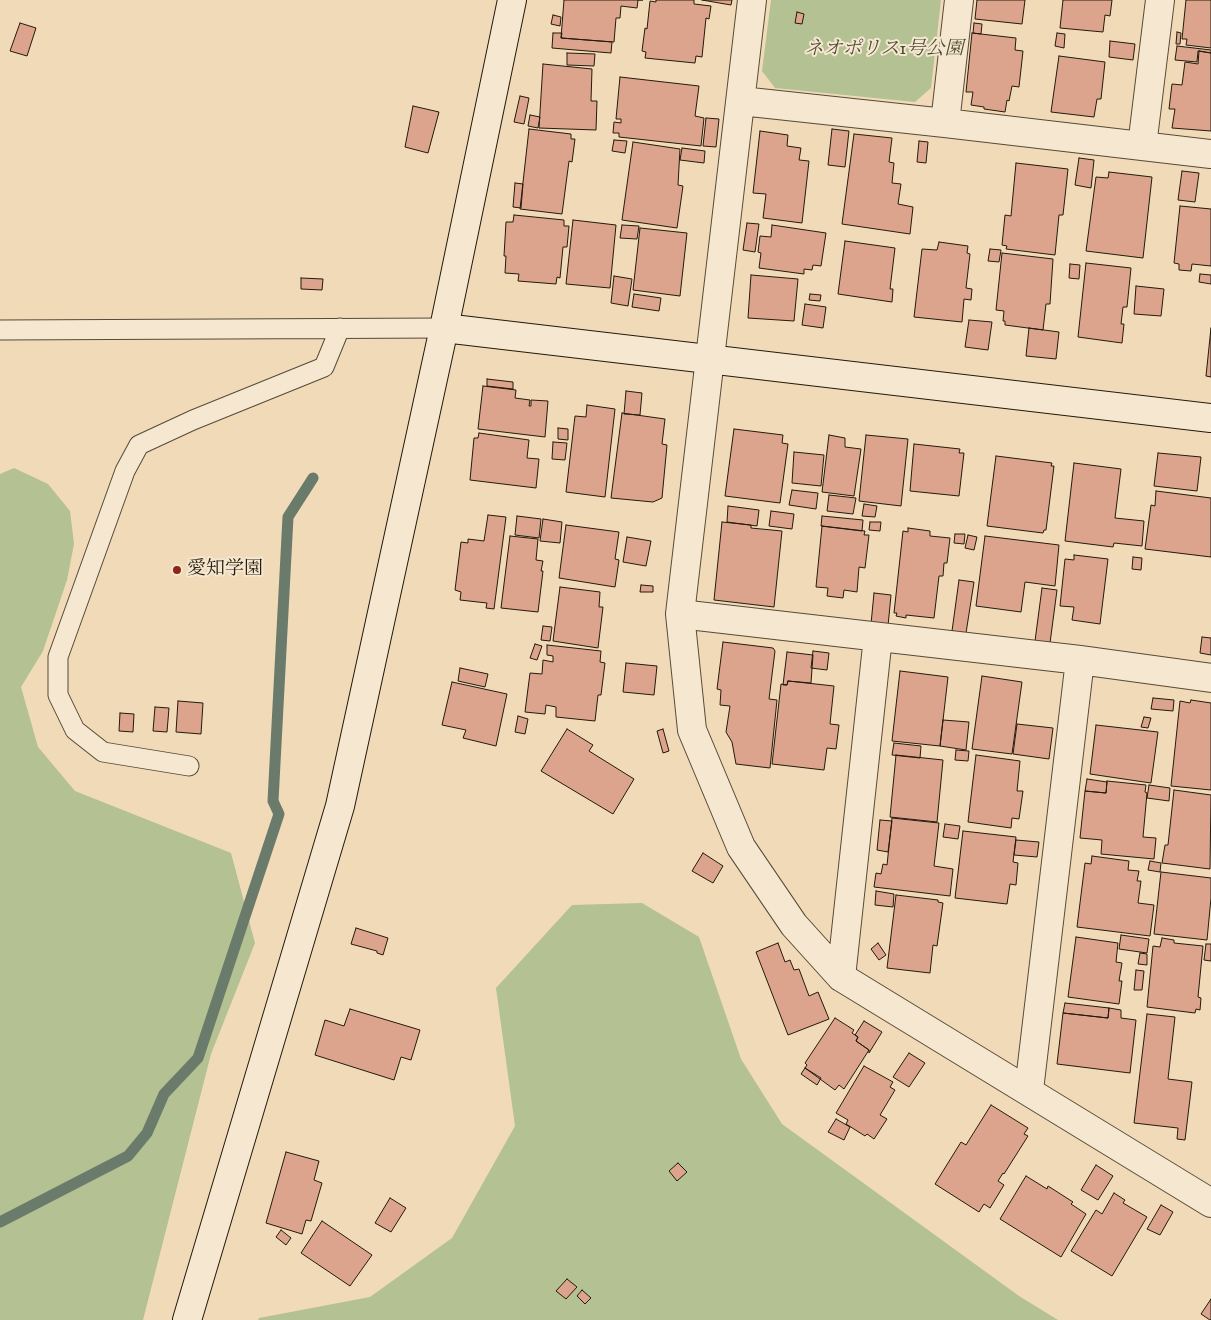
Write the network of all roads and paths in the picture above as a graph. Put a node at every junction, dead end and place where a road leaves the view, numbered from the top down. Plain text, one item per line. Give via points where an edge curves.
1 (512, 0) edge
2 (752, 0) edge
3 (959, 0) edge
4 (1160, 0) edge
5 (742, 101) junction
6 (945, 122) junction
7 (1142, 146) junction
8 (1211, 154) edge
9 (340, 328) junction
10 (444, 328) junction
11 (0, 331) edge
12 (711, 359) junction
13 (1211, 418) edge
14 (680, 614) junction
15 (878, 637) junction
16 (1080, 660) junction
17 (1211, 678) edge
18 (189, 766) dead end
19 (841, 977) junction
20 (1029, 1090) junction
21 (1211, 1203) edge
22 (187, 1320) edge

1 - 10 street
2 - 5 street
3 - 6 street
4 - 7 street
5 - 6 street
5 - 12 street
6 - 7 street
7 - 8 street
9 - 10 lane
9 - 11 lane
9 - 18 lane via 324,367 139,445 125,471 58,657 58,695 75,730 103,752
10 - 12 street
10 - 22 street via 340,806
12 - 13 street
12 - 14 street
14 - 15 street
14 - 19 street via 692,730 741,847 794,925
15 - 16 street
15 - 19 street
16 - 17 street
16 - 20 street
19 - 20 street
20 - 21 street

